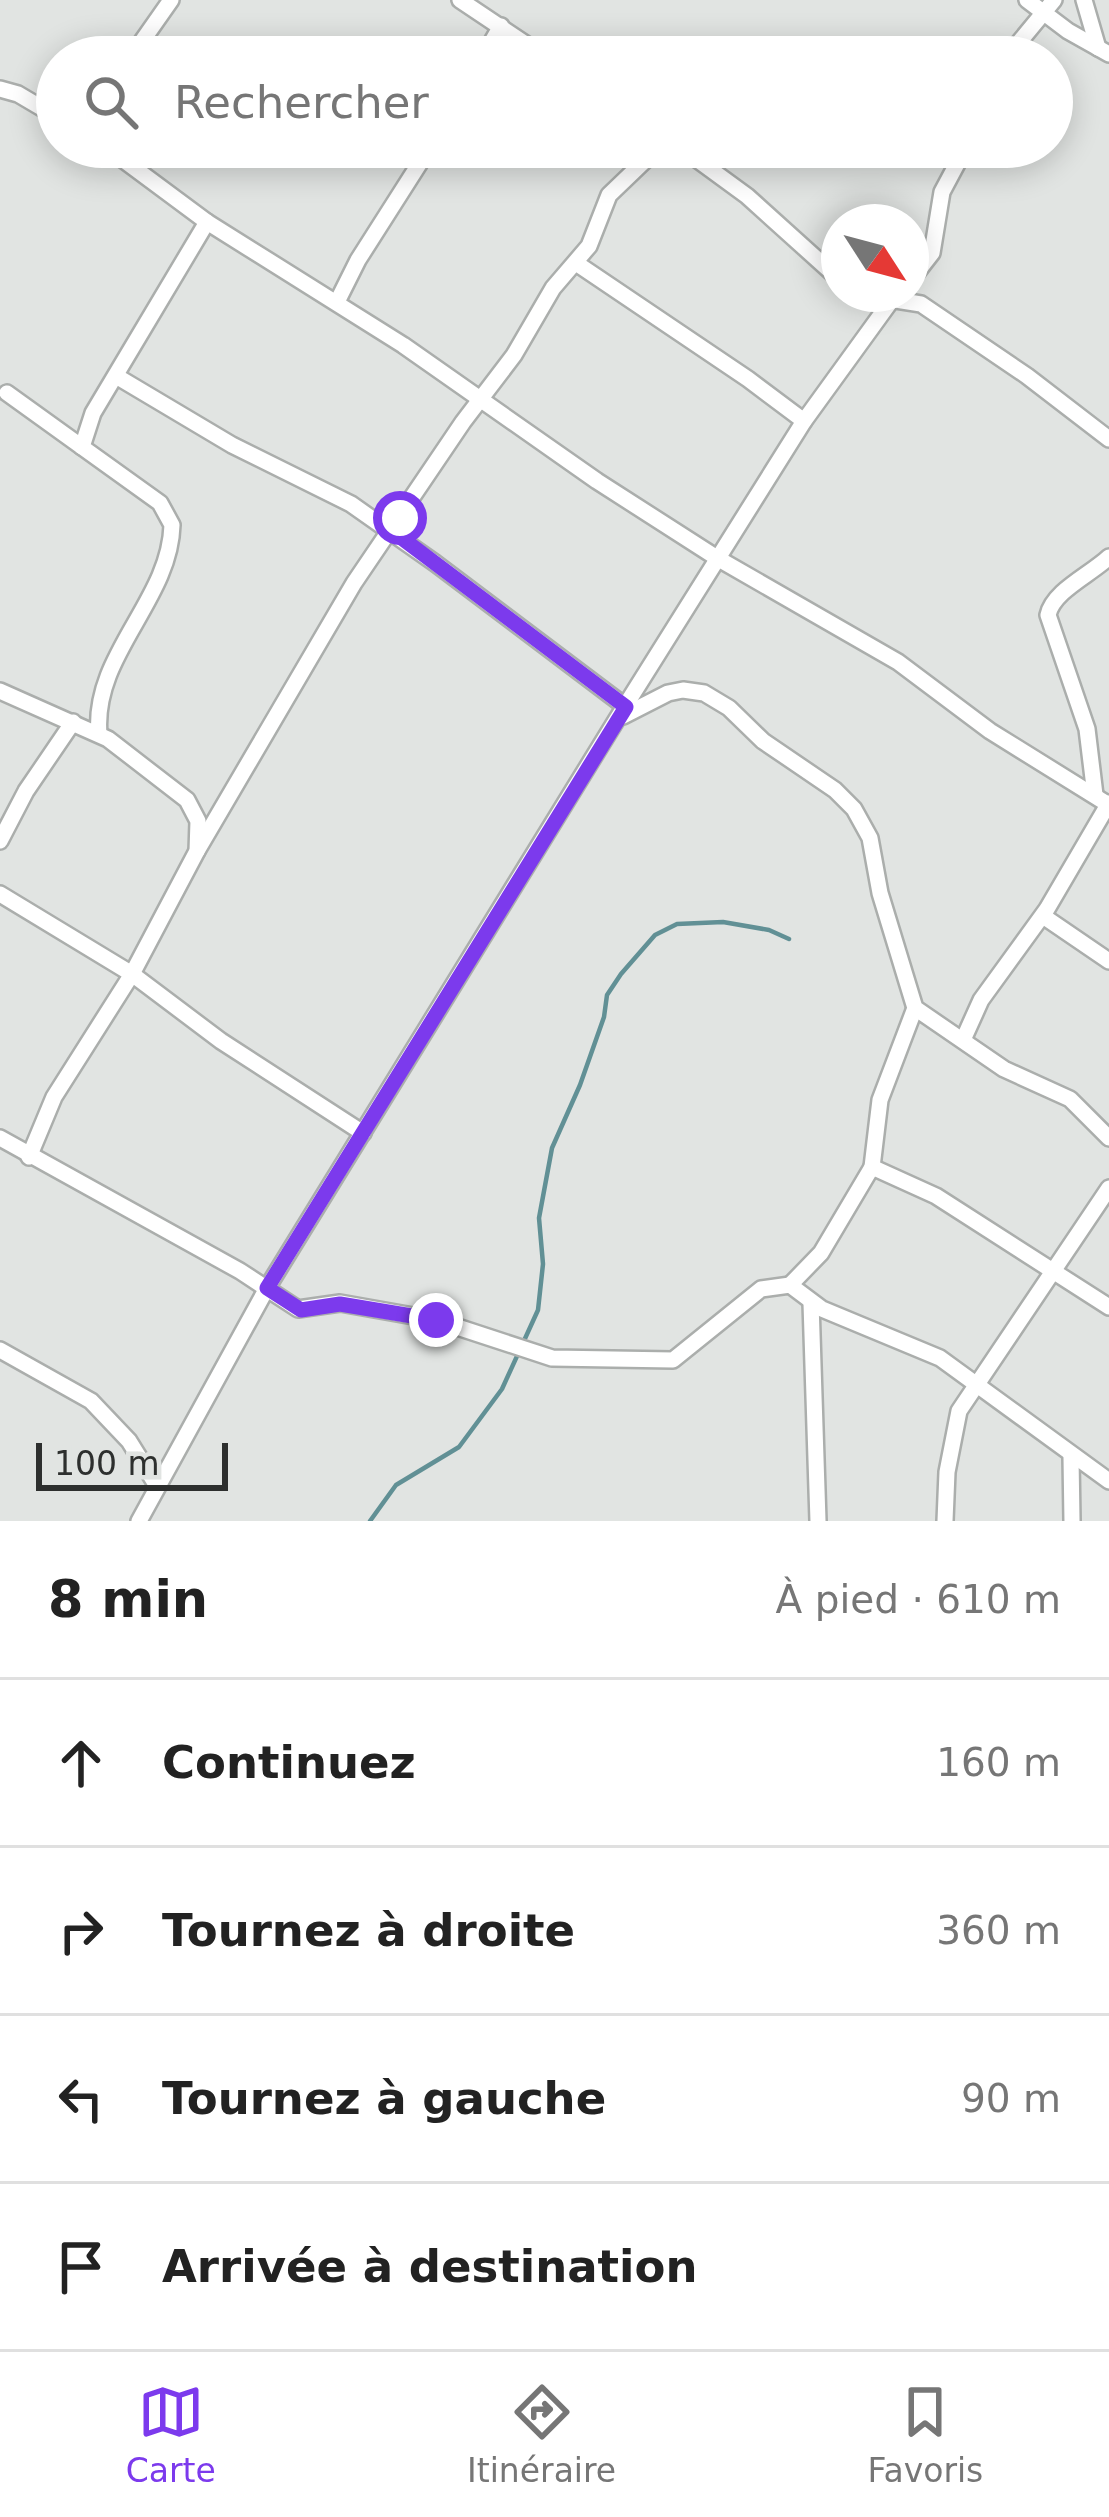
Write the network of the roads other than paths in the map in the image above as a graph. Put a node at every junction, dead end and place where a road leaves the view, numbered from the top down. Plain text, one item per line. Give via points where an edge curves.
1 (171, 0) edge
2 (460, 0) edge
3 (1027, 0) edge
4 (1054, 0) edge
5 (1084, 0) edge
6 (1045, 15) junction
7 (501, 26) junction
8 (146, 36) edge
9 (495, 36) edge
10 (515, 36) edge
11 (1026, 36) edge
12 (1104, 51) edge
13 (0, 89) edge
14 (36, 104) edge
15 (134, 168) edge
16 (417, 168) edge
17 (637, 168) edge
18 (709, 168) edge
19 (955, 168) edge
20 (207, 222) junction
21 (929, 257) edge
22 (576, 263) junction
23 (821, 263) edge
24 (337, 302) junction
25 (929, 310) edge
26 (882, 312) edge
27 (116, 376) junction
28 (7, 393) dead end
29 (478, 401) junction
30 (804, 421) junction
31 (1109, 439) edge
32 (82, 447) junction
33 (391, 530) junction
34 (1109, 557) edge
35 (717, 558) junction
36 (0, 691) edge
37 (621, 713) junction
38 (73, 722) junction
39 (99, 734) junction
40 (1105, 802) edge
41 (0, 841) edge
42 (197, 851) junction
43 (0, 894) edge
44 (1043, 916) junction
45 (1109, 961) edge
46 (132, 974) junction
47 (915, 1007) junction
48 (963, 1040) junction
49 (363, 1133) junction
50 (0, 1138) edge
51 (1109, 1138) edge
52 (29, 1157) junction
53 (872, 1167) junction
54 (1109, 1189) edge
55 (1052, 1273) junction
56 (790, 1285) junction
57 (267, 1288) junction
58 (811, 1303) junction
59 (1109, 1307) edge
60 (0, 1350) edge
61 (978, 1383) junction
62 (1072, 1457) junction
63 (1109, 1481) edge
64 (157, 1486) junction
65 (139, 1521) edge
66 (818, 1521) edge
67 (945, 1521) edge
68 (1072, 1521) edge

1 - 8 street
2 - 7 street
3 - 6 street
4 - 6 street
5 - 12 street
6 - 11 street
6 - 12 street
7 - 9 street
7 - 10 street
13 - 14 street
15 - 20 street
16 - 24 street
17 - 22 street via 609,195
18 - 23 street
19 - 21 street
20 - 24 street
20 - 27 street
22 - 29 street
22 - 30 street
24 - 29 street
25 - 31 street
26 - 30 street
27 - 32 street
27 - 33 street
28 - 32 street
29 - 33 street
29 - 35 street
30 - 35 street
32 - 39 street via 160,503 172,525 164,564 108,676
33 - 37 street
33 - 42 street
34 - 40 street via 1048,608
35 - 37 street
35 - 40 street via 898,662
36 - 38 street
37 - 47 street via 668,693 704,693 854,809 870,838
37 - 49 street
38 - 39 street
38 - 41 street
39 - 42 street via 192,806
40 - 44 street
42 - 46 street
43 - 46 street
44 - 45 street
44 - 48 street via 981,1000
46 - 49 street
46 - 52 street via 54,1097
47 - 48 street
47 - 53 street via 880,1100
48 - 51 street via 1070,1099
49 - 57 street
50 - 52 street
52 - 57 street
53 - 55 street via 917,1185
53 - 56 street via 821,1253
54 - 55 street
55 - 59 street
55 - 61 street
56 - 57 street via 761,1289 677,1359 620,1361 547,1357 441,1321 344,1304 301,1310
56 - 58 street
57 - 64 street
58 - 61 street
58 - 66 street
60 - 64 street via 91,1402
61 - 62 street
61 - 67 street via 955,1421
62 - 63 street
62 - 68 street
64 - 65 street

